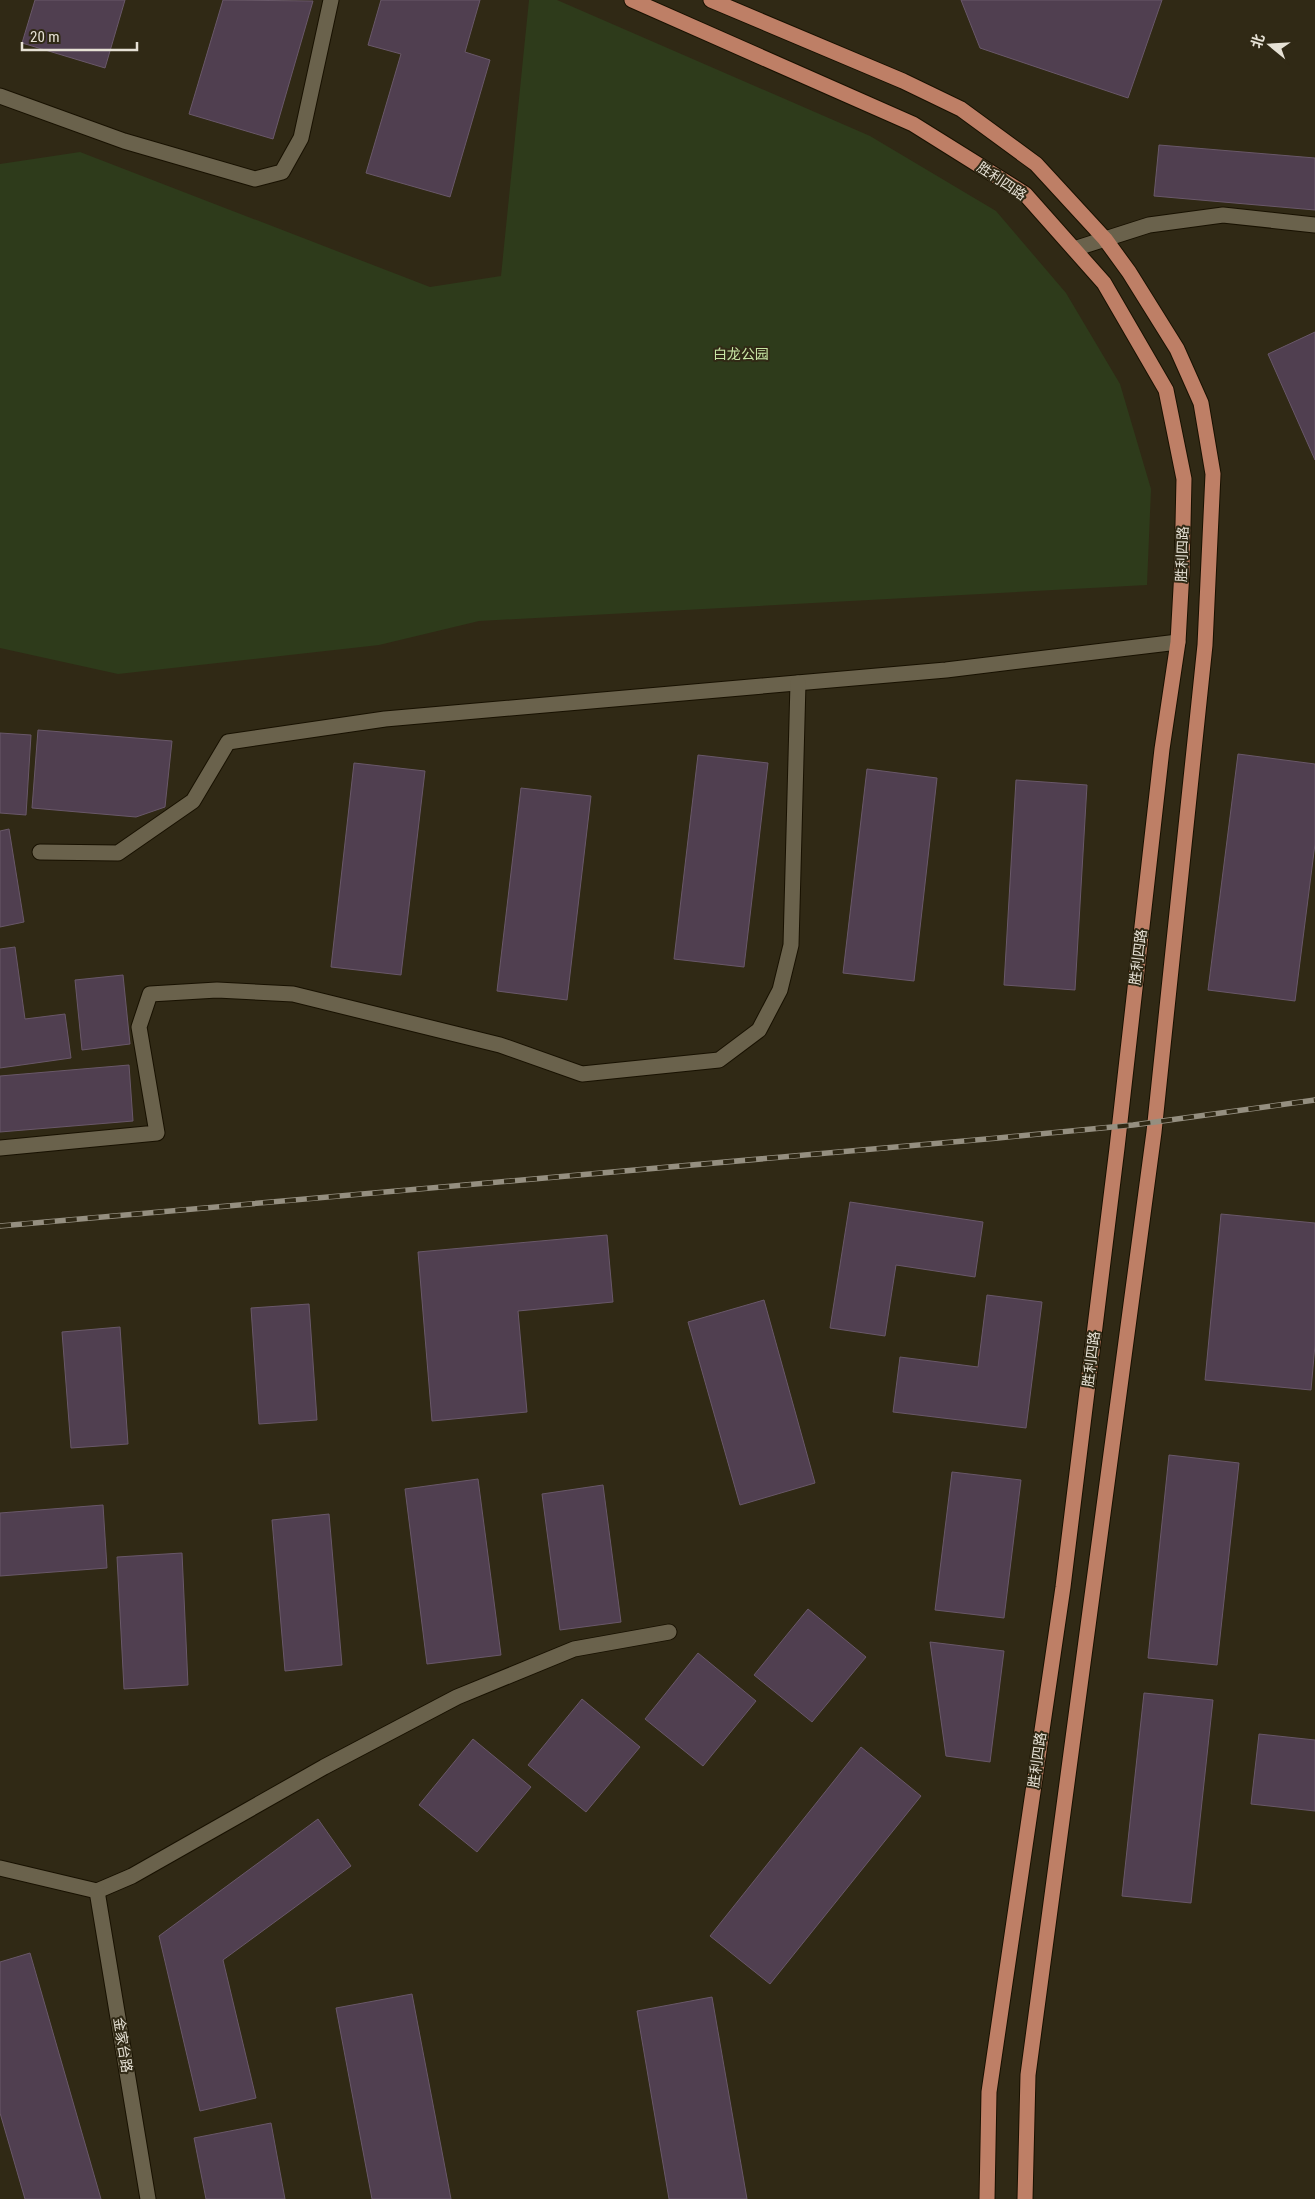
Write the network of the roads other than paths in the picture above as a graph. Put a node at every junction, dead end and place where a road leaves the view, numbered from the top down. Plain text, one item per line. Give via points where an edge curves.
1 (330, 0) edge
2 (632, 0) edge
3 (711, 0) edge
4 (0, 96) edge
5 (1315, 225) edge
6 (1105, 239) junction
7 (1074, 250) junction
8 (1178, 642) junction
9 (798, 683) junction
10 (40, 852) dead end
11 (0, 1148) edge
12 (669, 1632) dead end
13 (0, 1868) edge
14 (98, 1891) junction
15 (148, 2199) edge
16 (987, 2199) edge
17 (1025, 2199) edge

1 - 4 street via 301,138 282,172 255,179 124,141
2 - 7 main road, 胜利四路 via 913,124 1025,194
3 - 6 main road, 胜利四路 via 961,109 1036,164
5 - 6 street via 1223,216 1149,225
6 - 7 street
6 - 17 main road, 胜利四路 via 1177,348 1201,403 1214,474 1205,645 1155,1122 1028,2075
7 - 8 main road, 胜利四路 via 1104,283 1166,390 1184,479
8 - 9 street via 946,670
8 - 16 main road, 胜利四路 via 1162,749 1063,1587 989,2092
9 - 10 street via 385,719 228,742 193,801 118,853
9 - 11 street via 791,945 780,990 759,1030 719,1060 582,1074 500,1045 293,994 217,990 150,994 139,1027 157,1133
12 - 14 street via 574,1649 457,1697 324,1767 132,1876
13 - 14 street
14 - 15 street, 金家台路

